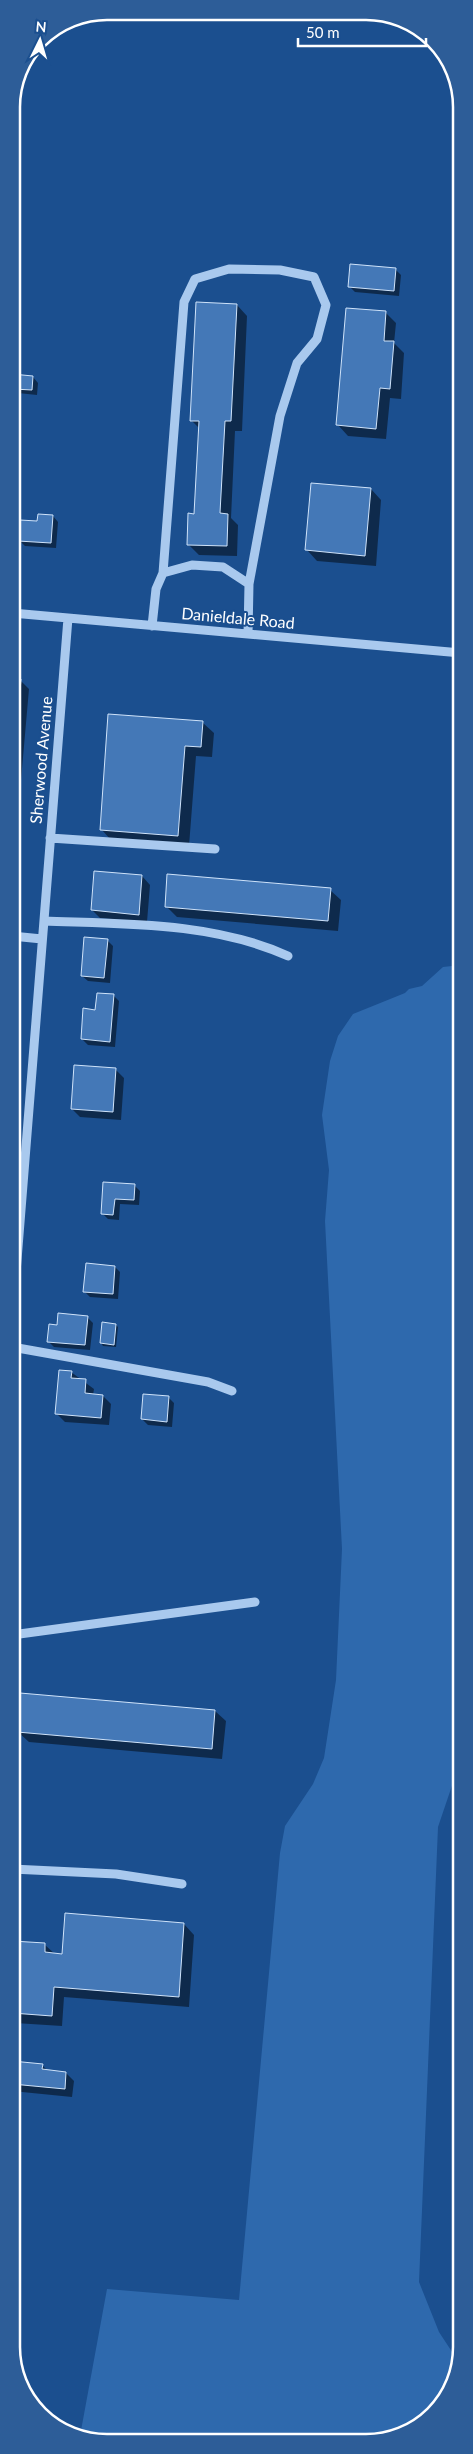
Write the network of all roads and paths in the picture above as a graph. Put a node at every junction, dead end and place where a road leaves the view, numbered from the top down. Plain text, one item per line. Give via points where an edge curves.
1 (163, 573) junction
2 (249, 584) junction
3 (20, 614) edge
4 (68, 618) junction
5 (152, 626) junction
6 (248, 634) junction
7 (453, 652) edge
8 (50, 838) junction
9 (215, 849) dead end
10 (44, 921) junction
11 (20, 937) edge
12 (42, 939) junction
13 (288, 956) dead end
14 (20, 1221) edge
15 (20, 1348) edge
16 (232, 1391) dead end
17 (255, 1602) dead end
18 (20, 1634) edge
19 (20, 1868) edge
20 (182, 1884) dead end

1 - 2 street via 192,565 223,567
1 - 2 street via 184,302 195,279 229,269 280,270 314,278 326,305 317,339 297,363 280,416
1 - 5 street via 156,589
2 - 6 street
3 - 4 street, Danieldale Road
4 - 5 street, Danieldale Road
4 - 8 street, Sherwood Avenue
5 - 6 street, Danieldale Road
6 - 7 street, Danieldale Road
8 - 9 street
8 - 10 street, Sherwood Avenue
10 - 12 street, Sherwood Avenue
10 - 13 street via 172,926 264,945
11 - 12 street
12 - 14 street, Sherwood Avenue
15 - 16 street via 208,1382
17 - 18 street
19 - 20 street via 116,1874

